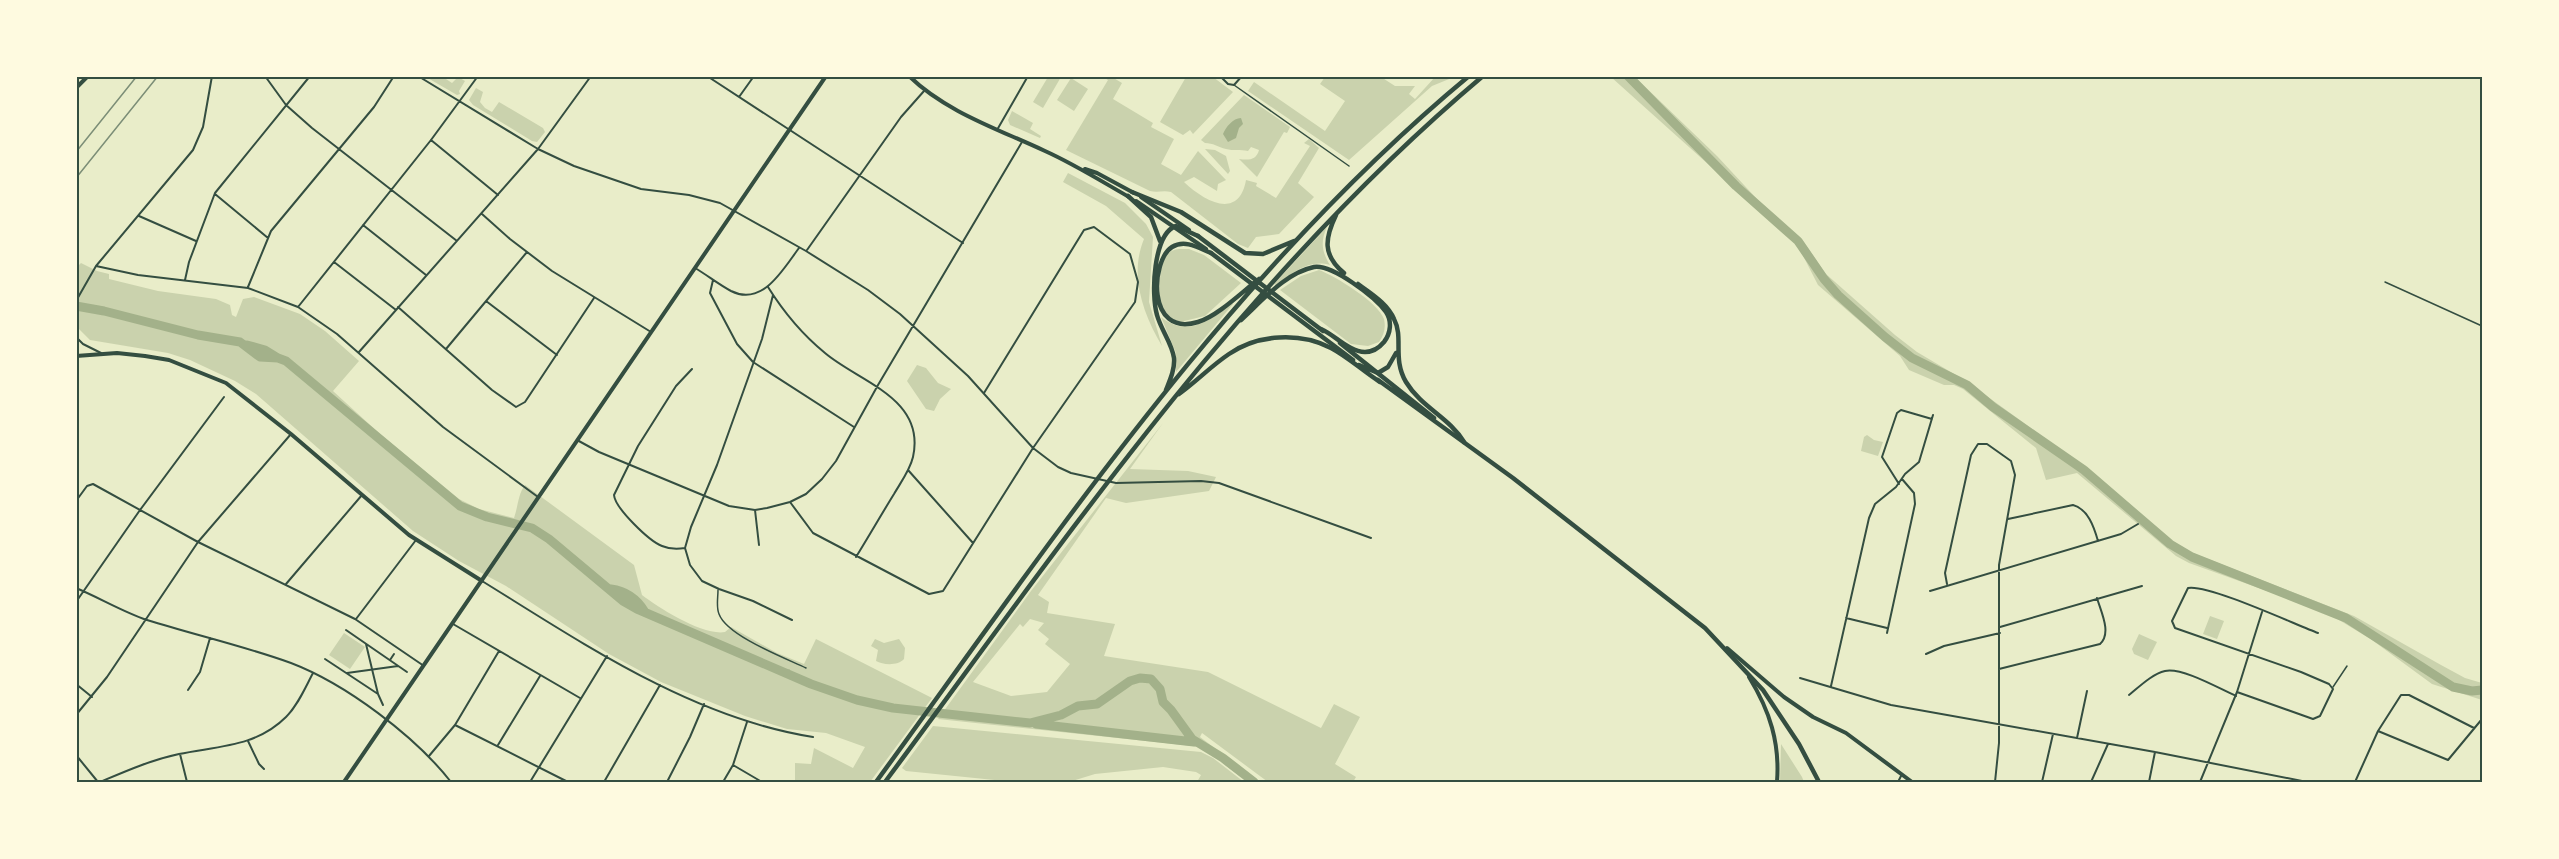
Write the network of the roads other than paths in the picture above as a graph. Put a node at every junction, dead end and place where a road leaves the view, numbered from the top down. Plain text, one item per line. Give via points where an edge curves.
1 (88, 76) edge
2 (212, 76) edge
3 (265, 76) edge
4 (310, 76) edge
5 (394, 76) edge
6 (418, 76) edge
7 (478, 76) edge
8 (591, 76) edge
9 (707, 76) edge
10 (754, 76) edge
11 (826, 76) edge
12 (909, 76) edge
13 (1028, 76) edge
14 (1220, 76) edge
15 (1242, 76) edge
16 (1469, 76) edge
17 (1483, 76) edge
18 (1234, 85) junction
19 (76, 88) edge
20 (924, 91) junction
21 (76, 96) edge
22 (739, 97) junction
23 (460, 102) junction
24 (77, 105) edge
25 (286, 105) junction
26 (76, 123) edge
27 (789, 130) junction
28 (998, 130) junction
29 (431, 140) junction
30 (1023, 141) junction
31 (338, 149) junction
32 (538, 149) junction
33 (1349, 166) dead end
34 (859, 176) junction
35 (391, 190) junction
36 (215, 194) junction
37 (1130, 194) junction
38 (498, 195) junction
39 (734, 211) junction
40 (1337, 212) junction
41 (481, 213) junction
42 (138, 215) junction
43 (362, 225) junction
44 (1176, 226) junction
45 (1198, 236) junction
46 (268, 238) junction
47 (1297, 240) junction
48 (196, 241) junction
49 (457, 241) junction
50 (1160, 241) junction
51 (963, 243) junction
52 (800, 247) junction
53 (806, 251) junction
54 (527, 252) junction
55 (1211, 253) junction
56 (334, 261) junction
57 (96, 266) junction
58 (695, 268) junction
59 (1268, 272) junction
60 (1242, 273) junction
61 (426, 275) junction
62 (185, 280) junction
63 (714, 280) junction
64 (2385, 282) dead end
65 (768, 287) junction
66 (248, 288) junction
67 (773, 295) junction
68 (594, 298) junction
69 (77, 300) edge
70 (486, 302) junction
71 (1282, 303) junction
72 (298, 307) junction
73 (397, 308) junction
74 (914, 325) junction
75 (2482, 326) edge
76 (1321, 329) junction
77 (1230, 330) junction
78 (651, 332) junction
79 (76, 337) edge
80 (446, 349) junction
81 (1397, 351) junction
82 (358, 353) junction
83 (104, 354) junction
84 (557, 355) junction
85 (76, 356) edge
86 (753, 362) junction
87 (1359, 365) junction
88 (692, 369) dead end
89 (1378, 373) junction
90 (1380, 382) junction
91 (878, 385) junction
92 (984, 393) junction
93 (1163, 396) junction
94 (224, 397) dead end
95 (1174, 397) junction
96 (1426, 411) junction
97 (855, 427) junction
98 (291, 434) junction
99 (578, 440) junction
100 (1033, 448) junction
101 (628, 464) junction
102 (908, 470) junction
103 (1902, 479) junction
104 (1899, 484) junction
105 (362, 495) junction
106 (704, 495) junction
107 (538, 497) junction
108 (76, 501) edge
109 (790, 502) junction
110 (140, 510) junction
111 (755, 510) junction
112 (2008, 519) junction
113 (2138, 524) dead end
114 (1371, 538) dead end
115 (416, 540) junction
116 (2098, 541) junction
117 (198, 542) junction
118 (973, 543) junction
119 (759, 545) dead end
120 (685, 549) junction
121 (856, 557) junction
122 (2000, 572) junction
123 (482, 581) junction
124 (285, 584) junction
125 (1947, 584) junction
126 (2142, 586) dead end
127 (76, 588) edge
128 (718, 589) junction
129 (84, 591) junction
130 (1930, 591) dead end
131 (2097, 598) junction
132 (76, 602) edge
133 (2262, 612) junction
134 (1846, 618) junction
135 (356, 619) junction
136 (146, 620) junction
137 (792, 620) dead end
138 (453, 624) junction
139 (2000, 627) junction
140 (1887, 628) junction
141 (346, 630) dead end
142 (1887, 633) dead end
143 (2000, 633) junction
144 (2318, 633) dead end
145 (210, 638) junction
146 (1719, 642) junction
147 (366, 644) junction
148 (499, 651) junction
149 (394, 654) dead end
150 (1926, 654) dead end
151 (2250, 655) junction
152 (607, 656) junction
153 (325, 659) dead end
154 (390, 660) junction
155 (1739, 662) junction
156 (398, 666) junction
157 (424, 666) junction
158 (2347, 666) dead end
159 (806, 668) dead end
160 (1999, 669) junction
161 (372, 670) junction
162 (407, 672) dead end
163 (313, 673) junction
164 (346, 673) junction
165 (540, 676) junction
166 (1800, 678) dead end
167 (76, 684) edge
168 (660, 685) junction
169 (1831, 686) junction
170 (2333, 687) junction
171 (188, 690) dead end
172 (2087, 691) dead end
173 (2237, 692) junction
174 (378, 694) junction
175 (2129, 695) dead end
176 (92, 696) junction
177 (2236, 696) junction
178 (580, 699) junction
179 (704, 704) junction
180 (383, 705) dead end
181 (76, 715) edge
182 (2482, 719) edge
183 (386, 721) junction
184 (747, 722) junction
185 (455, 724) junction
186 (1999, 725) junction
187 (2474, 728) junction
188 (2378, 731) junction
189 (2054, 734) junction
190 (813, 737) dead end
191 (2077, 738) junction
192 (248, 741) junction
193 (2108, 744) junction
194 (498, 746) junction
195 (2156, 752) junction
196 (76, 754) edge
197 (180, 754) junction
198 (428, 757) junction
199 (2208, 762) junction
200 (733, 765) junction
201 (539, 768) junction
202 (264, 769) dead end
203 (1902, 774) junction
204 (450, 782) edge
205 (99, 783) edge
206 (187, 783) edge
207 (344, 783) edge
208 (530, 783) edge
209 (568, 783) edge
210 (604, 783) edge
211 (668, 783) edge
212 (723, 783) edge
213 (762, 783) edge
214 (876, 783) edge
215 (885, 783) edge
216 (1777, 783) edge
217 (1819, 783) edge
218 (1898, 783) edge
219 (1912, 783) edge
220 (1995, 783) edge
221 (2042, 783) edge
222 (2091, 783) edge
223 (2149, 783) edge
224 (2200, 783) edge
225 (2307, 783) edge
226 (2355, 783) edge

1 - 19 main road
2 - 42 street via 198,140
3 - 25 street
4 - 25 street
5 - 31 street
6 - 23 street
7 - 23 street
8 - 32 street
9 - 22 street
10 - 22 street
11 - 27 main road
12 - 20 main road
13 - 28 street
14 - 18 street
15 - 18 street
16 - 47 main road
17 - 40 main road via 1404,145
18 - 33 lane
20 - 28 main road
20 - 34 street
21 - 24 lane
22 - 27 street
23 - 29 street
23 - 32 street
24 - 26 lane
25 - 31 street
25 - 36 street
27 - 34 street
27 - 39 main road
28 - 30 main road
29 - 35 street
29 - 38 street
30 - 37 main road
30 - 51 street
31 - 35 street
31 - 46 street
32 - 38 street
32 - 39 street via 630,186 709,199
34 - 51 street
34 - 53 street
35 - 43 street
35 - 49 street
36 - 46 street
36 - 48 street
37 - 44 main road
37 - 45 main road
37 - 47 main road via 1181,212 1245,253 1263,254
37 - 50 main road via 1151,217
38 - 41 street
39 - 52 street
39 - 58 main road
40 - 77 main road
40 - 81 main road via 1326,238 1328,253 1335,266 1389,310 1396,321
41 - 49 street
41 - 54 street
42 - 48 street
42 - 57 street
43 - 56 street
43 - 61 street
44 - 45 main road
44 - 50 main road via 1167,230
44 - 55 main road
45 - 60 main road
46 - 66 street
47 - 59 main road
48 - 62 street
49 - 61 street
50 - 93 main road via 1154,302 1174,362
51 - 74 street
52 - 53 street
52 - 65 street
53 - 74 street
54 - 68 street
54 - 70 street
55 - 59 main road via 1191,244 1180,244 1164,254 1158,302 1164,316 1174,323 1200,321
55 - 60 main road
56 - 72 street
56 - 73 street
57 - 62 street
57 - 69 street
58 - 63 street
58 - 78 main road
59 - 93 main road
60 - 71 main road
61 - 73 street
62 - 66 street
63 - 65 street via 732,292 746,295
63 - 86 street via 710,293 737,344
64 - 75 lane
65 - 67 street
66 - 72 street
67 - 86 street
67 - 91 street via 802,332 823,351
68 - 78 street
68 - 84 street
70 - 80 street
70 - 84 street
71 - 76 main road
71 - 87 main road
72 - 82 street
73 - 80 street
73 - 82 street
74 - 91 street
74 - 92 street
76 - 77 main road via 1365,352 1380,347 1390,323 1385,311 1372,299 1333,270 1321,266 1290,278
76 - 89 main road
77 - 95 main road
78 - 99 main road
79 - 83 street
80 - 84 street via 512,406 520,406
81 - 89 main road via 1388,367
81 - 96 main road via 1407,385
82 - 107 street via 443,427
83 - 85 main road
83 - 98 main road via 169,360 209,375
86 - 97 street
86 - 106 street
87 - 89 main road
87 - 90 main road
88 - 101 street via 676,386
89 - 96 main road
90 - 95 main road via 1331,348 1311,340 1284,337 1263,339 1232,352
90 - 96 main road
91 - 97 street
91 - 102 street via 902,408 911,425 915,441
92 - 100 street
92 - 100 street via 1084,230 1091,226 1130,254 1138,282 1135,302
93 - 214 main road via 1048,546
94 - 110 street
95 - 215 main road via 1079,518
96 - 146 main road via 1670,599
97 - 109 street via 837,461 822,479
98 - 105 main road
98 - 117 street
99 - 101 street
99 - 107 main road
100 - 114 street via 1058,467 1096,481 1220,483
100 - 118 street
101 - 106 street
101 - 120 street via 615,490 616,504 654,541 671,549
102 - 118 street
102 - 121 street
103 - 104 street
103 - 104 street via 1919,462 1932,417 1901,410 1882,457
103 - 140 street via 1914,493 1916,504
104 - 134 street via 1875,504 1869,518
105 - 115 main road
105 - 124 street
106 - 111 street via 729,506
106 - 120 street
107 - 123 main road
108 - 110 street via 90,483
109 - 111 street
109 - 121 street via 813,533
110 - 117 street
110 - 129 street
111 - 119 street
112 - 116 street via 2073,505 2083,510
112 - 122 street
112 - 125 street via 2013,466 1998,449 1981,443 1971,455 1945,573
113 - 116 street
115 - 123 main road
115 - 135 street
116 - 122 street
117 - 124 street
117 - 136 street
118 - 121 street via 943,591 935,594
120 - 128 street via 695,573
122 - 125 street
122 - 139 street
123 - 138 main road
123 - 152 street
124 - 135 street
125 - 130 street
126 - 131 street
127 - 129 street
128 - 137 street
128 - 159 lane via 719,614 730,628
129 - 132 street
129 - 136 street
131 - 139 street
131 - 160 street via 2106,632 2100,644
133 - 144 street
133 - 151 street
133 - 151 street via 2191,587 2172,621 2172,626 2179,630
134 - 140 street
134 - 169 street
135 - 157 street
136 - 145 street
136 - 176 street
138 - 148 street
138 - 157 main road
139 - 143 street
140 - 142 street
141 - 147 street
143 - 150 street
143 - 160 street
145 - 163 street
145 - 171 street via 200,672
146 - 155 main road
146 - 203 main road via 1784,697 1809,715 1853,737
147 - 154 street
147 - 161 street
148 - 165 street
148 - 185 street
149 - 154 street
151 - 170 street
151 - 173 street
152 - 168 street
152 - 178 street
153 - 164 street
154 - 156 street
155 - 216 main road via 1765,705 1773,728 1778,750
155 - 217 main road via 1773,703
156 - 161 street
156 - 162 street
157 - 183 main road
158 - 170 lane
160 - 186 street
161 - 164 street
161 - 174 street
163 - 183 street
163 - 192 street via 285,718
164 - 174 street
165 - 178 street
165 - 194 street
166 - 169 street
167 - 176 street
168 - 179 street
168 - 210 street
169 - 186 street via 1891,705
170 - 173 street via 2320,716 2313,719
172 - 191 street
173 - 177 street
174 - 180 street
175 - 177 street via 2161,673 2172,671
176 - 181 street
177 - 199 street
178 - 201 street
179 - 184 street
179 - 211 street
182 - 187 street
183 - 198 street
183 - 207 main road
184 - 190 street
184 - 200 street
185 - 194 street
185 - 198 street
186 - 189 street
186 - 220 street
187 - 188 street via 2448,760
187 - 188 street via 2406,694 2399,697
188 - 226 street
189 - 191 street
189 - 221 street
191 - 193 street
192 - 197 street
192 - 202 street
193 - 195 street
193 - 222 street
194 - 201 street
195 - 199 street
195 - 223 street
196 - 205 street
197 - 205 street via 143,764
197 - 206 street
198 - 204 street
199 - 224 street
199 - 225 street
200 - 212 street
200 - 213 street
201 - 208 street
201 - 209 street
203 - 218 street
203 - 219 main road

